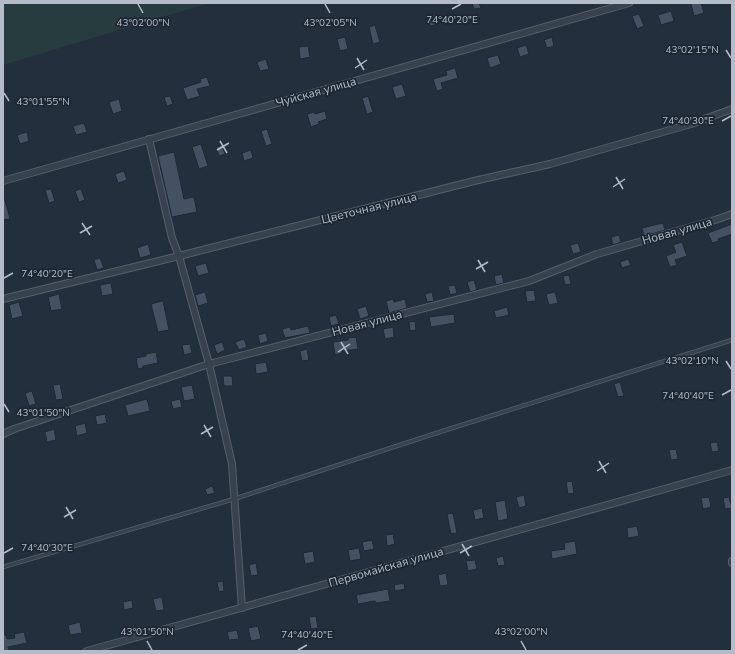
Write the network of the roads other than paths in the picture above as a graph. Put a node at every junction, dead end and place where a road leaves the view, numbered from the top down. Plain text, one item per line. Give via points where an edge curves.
1 (629, 3) edge
2 (732, 109) edge
3 (149, 139) junction
4 (3, 181) edge
5 (732, 214) edge
6 (180, 256) junction
7 (3, 299) edge
8 (732, 340) edge
9 (209, 364) junction
10 (3, 434) edge
11 (732, 470) edge
12 (234, 499) junction
13 (3, 567) edge
14 (242, 608) junction
15 (86, 651) edge

1 - 3 street, Чуйская улица
2 - 6 street, Цветочная улица via 691,124 550,164
3 - 4 street, Чуйская улица
3 - 6 street via 172,238
5 - 9 street, Новая улица via 597,254 529,281
6 - 7 street, Цветочная улица
6 - 9 street
8 - 12 lane
9 - 10 street, Новая улица
9 - 12 street via 232,464
11 - 14 street, Первомайская улица
12 - 13 lane
12 - 14 street
14 - 15 street, Первомайская улица

